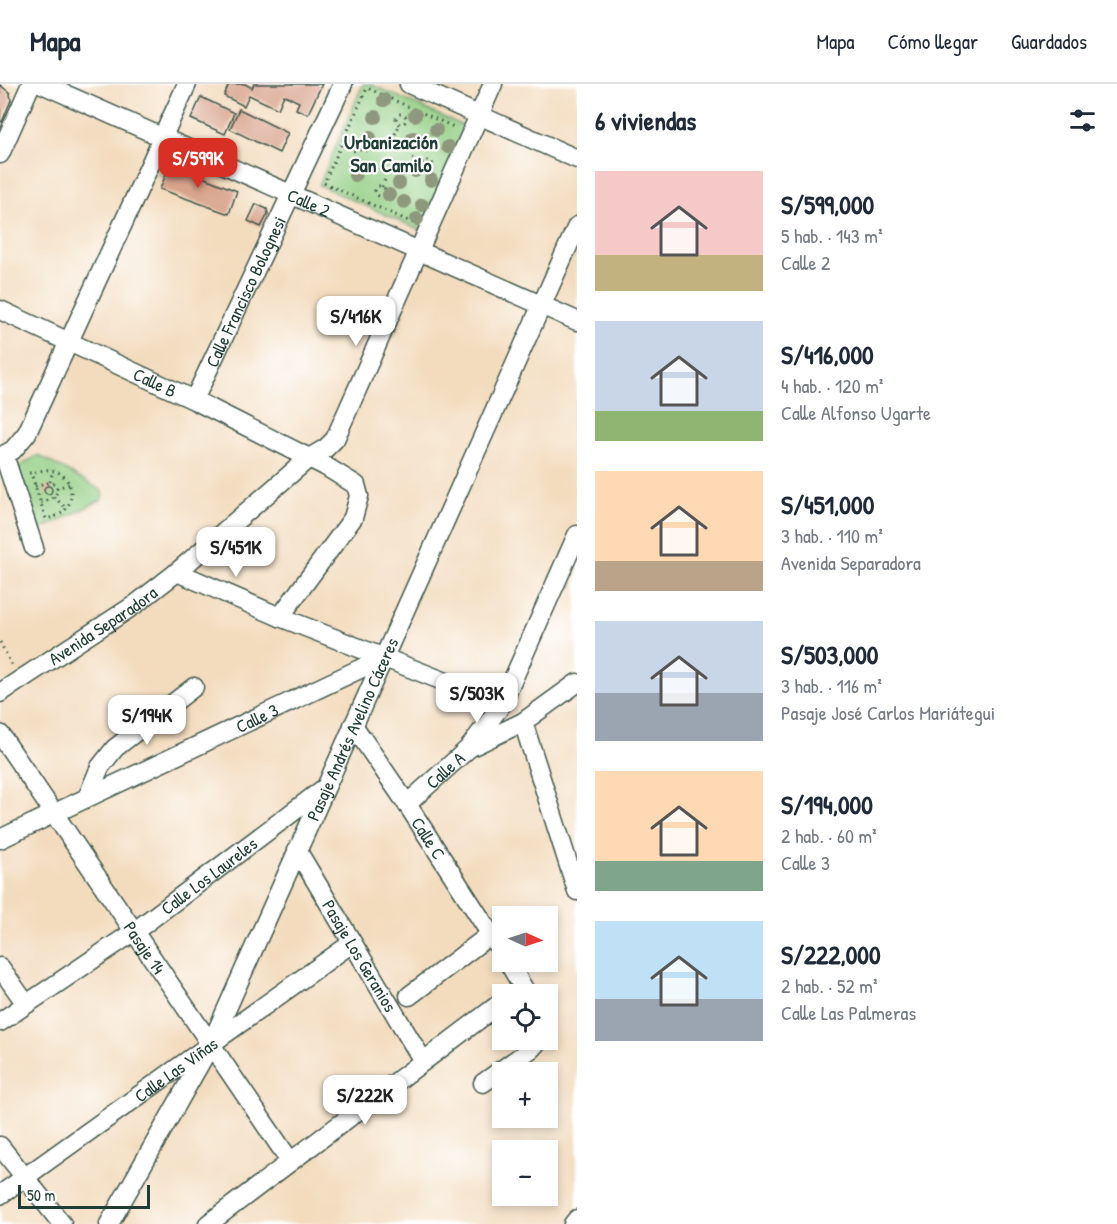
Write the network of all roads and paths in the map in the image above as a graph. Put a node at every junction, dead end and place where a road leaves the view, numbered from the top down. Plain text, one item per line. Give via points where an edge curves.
1 (31, 84) edge
2 (42, 84) edge
3 (187, 84) edge
4 (342, 84) edge
5 (409, 84) edge
6 (493, 84) edge
7 (366, 86) edge
8 (407, 106) junction
9 (404, 114) junction
10 (479, 115) junction
11 (400, 123) junction
12 (463, 131) dead end
13 (396, 134) dead end
14 (162, 137) junction
15 (343, 141) junction
16 (351, 144) junction
17 (360, 148) junction
18 (369, 152) dead end
19 (0, 154) edge
20 (412, 158) dead end
21 (577, 159) edge
22 (423, 164) dead end
23 (386, 177) dead end
24 (382, 187) junction
25 (291, 194) junction
26 (378, 196) junction
27 (374, 206) junction
28 (577, 226) edge
29 (420, 227) dead end
30 (419, 250) junction
31 (542, 305) junction
32 (0, 310) edge
33 (577, 321) edge
34 (70, 341) junction
35 (194, 400) junction
36 (309, 458) junction
37 (4, 460) edge
38 (53, 470) junction
39 (31, 473) junction
40 (50, 482) junction
41 (70, 484) junction
42 (35, 486) junction
43 (56, 488) junction
44 (54, 497) junction
45 (41, 503) junction
46 (66, 508) junction
47 (577, 535) edge
48 (34, 548) dead end
49 (177, 572) junction
50 (280, 618) junction
51 (0, 642) edge
52 (383, 658) junction
53 (20, 681) junction
54 (577, 683) edge
55 (194, 687) dead end
56 (0, 693) edge
57 (502, 704) junction
58 (523, 722) junction
59 (353, 725) junction
60 (0, 734) edge
61 (469, 748) junction
62 (325, 788) junction
63 (88, 796) junction
64 (408, 804) junction
65 (54, 812) junction
66 (0, 838) edge
67 (297, 850) junction
68 (577, 891) edge
69 (135, 931) junction
70 (491, 934) joint
71 (352, 943) junction
72 (0, 967) edge
73 (409, 996) dead end
74 (26, 1004) junction
75 (492, 1009) edge
76 (0, 1022) edge
77 (211, 1044) junction
78 (530, 1050) edge
79 (423, 1061) junction
80 (483, 1083) dead end
81 (0, 1146) edge
82 (290, 1161) junction
83 (25, 1178) junction
84 (0, 1195) edge
85 (577, 1218) edge
86 (62, 1224) edge
87 (109, 1224) edge
88 (208, 1224) edge
89 (573, 1224) edge

1 - 19 street
2 - 14 street, Calle 2
3 - 14 street
4 - 25 street, Calle Francisco Bolognesi
5 - 10 street
6 - 10 street, Avenida Separadora
7 - 8 path
7 - 15 path
8 - 9 path
8 - 12 path
9 - 11 path via 406,120
9 - 11 path via 396,117
10 - 21 street
10 - 30 street, Avenida Separadora
11 - 13 path
14 - 25 street, Calle 2
14 - 34 street
15 - 16 path
15 - 27 path via 324,183
16 - 17 path via 354,151
16 - 17 path via 358,141
17 - 18 path
20 - 22 path
23 - 24 path
24 - 26 path via 384,194
24 - 26 path via 375,190
25 - 30 street, Calle 2
25 - 35 street, Calle Francisco Bolognesi
26 - 27 path
27 - 29 path
28 - 31 street, Pasaje Andrés Avelino Cáceres
30 - 31 street, Calle 2
30 - 36 street, Avenida Separadora via 335,439
31 - 33 street, Calle 2
31 - 52 street, Pasaje Andrés Avelino Cáceres
32 - 34 street, Calle B
34 - 35 street, Calle B
34 - 37 street via 27,433
35 - 36 street, Calle B
36 - 49 street, Avenida Separadora
36 - 50 street, Calle B via 356,485 359,496 353,518
37 - 39 path
37 - 48 street
38 - 39 path
38 - 40 path
38 - 41 path
39 - 42 path
40 - 42 path
40 - 43 path
41 - 43 path
41 - 46 path via 71,499
42 - 45 path
43 - 44 path
44 - 45 path
44 - 46 path
45 - 46 path via 46,519 58,516
47 - 57 street
49 - 50 street
49 - 53 street, Avenida Separadora
50 - 52 street
51 - 53 path
52 - 57 street
52 - 59 street, Pasaje Andrés Avelino Cáceres
52 - 63 street, Calle 3
53 - 56 street, Avenida Separadora
54 - 58 street, Calle A
55 - 63 street via 106,757
57 - 61 street
58 - 61 street, Calle A
58 - 68 street
59 - 62 street, Pasaje Andrés Avelino Cáceres
59 - 64 street, Calle C
60 - 65 street, Pasaje 14
61 - 64 street, Calle A
62 - 67 street, Pasaje Andrés Avelino Cáceres
62 - 69 street, Calle Los Laureles
63 - 65 street, Calle 3
64 - 70 street, Calle C
65 - 66 street, Calle 3
65 - 69 street, Pasaje 14
67 - 71 street, Pasaje Los Geranios
67 - 77 street, Pasaje Andrés Avelino Cáceres
69 - 74 street, Calle Los Laureles
69 - 77 street, Pasaje 14
70 - 73 street
71 - 77 street, Calle Las Viñas
71 - 79 street, Pasaje Los Geranios
72 - 74 street
74 - 76 street, Calle Los Laureles
75 - 79 street
77 - 82 street, Pasaje 14
77 - 83 street, Calle Las Viñas
77 - 87 street, Pasaje Andrés Avelino Cáceres
78 - 80 street
79 - 82 street
81 - 83 street
82 - 88 street
83 - 84 street, Calle Las Viñas
83 - 86 street
85 - 89 street

